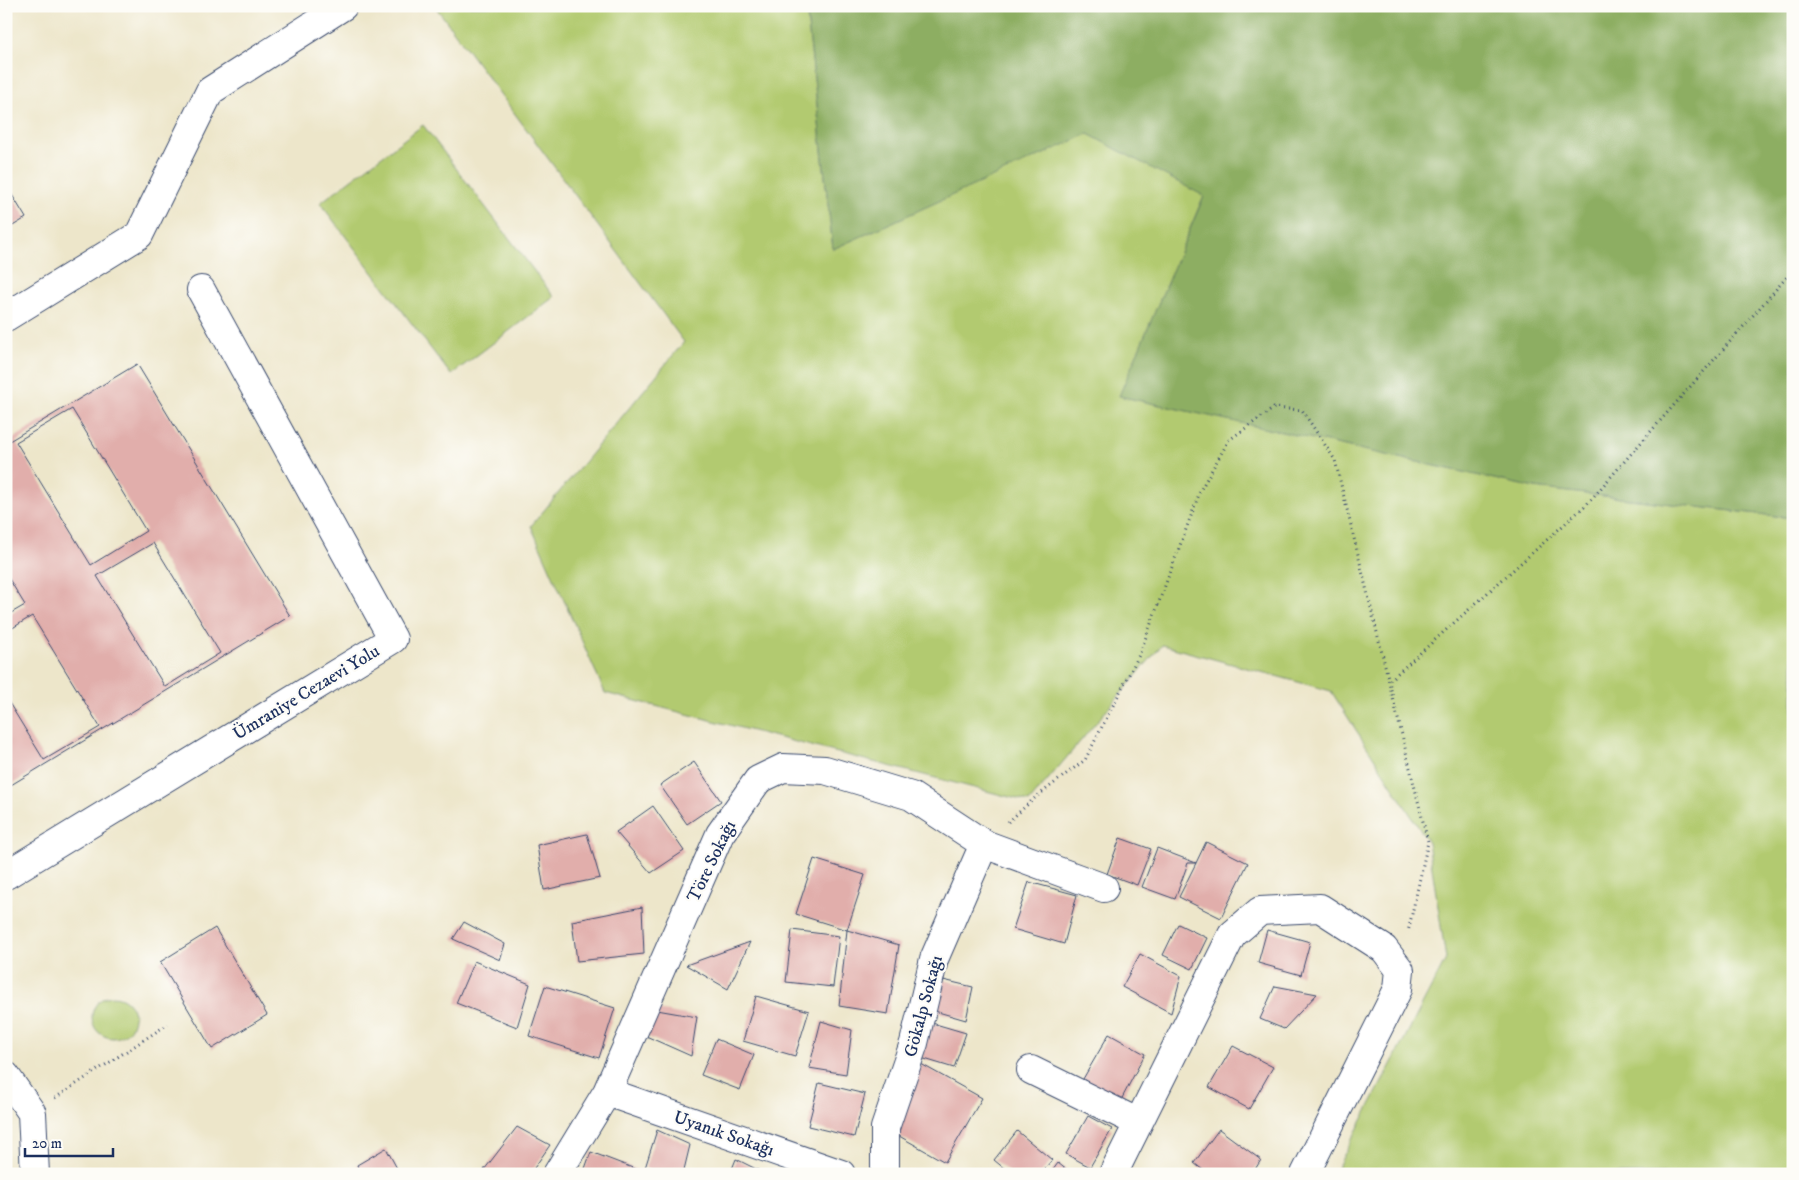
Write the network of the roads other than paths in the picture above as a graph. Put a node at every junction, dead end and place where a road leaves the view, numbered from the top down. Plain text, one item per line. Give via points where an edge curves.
1 (343, 6) edge
2 (202, 290) dead end
3 (6, 318) edge
4 (984, 844) junction
5 (6, 875) edge
6 (1104, 888) dead end
7 (1030, 1070) dead end
8 (6, 1076) edge
9 (606, 1092) junction
10 (1137, 1122) junction
11 (35, 1174) edge
12 (557, 1174) edge
13 (842, 1174) edge
14 (885, 1174) edge
15 (1113, 1174) edge
16 (1305, 1174) edge

1 - 3 street via 210,91 139,235
2 - 5 street, Ümraniye Cezaevi Yolu via 392,640
4 - 6 street, Töre Sokağı
4 - 9 street, Töre Sokağı via 911,796 825,770 783,768 758,780 720,834
4 - 14 street, Gökalp Sokağı via 934,958 914,1043 885,1128
7 - 10 street
8 - 11 street via 32,1113
9 - 12 street, Töre Sokağı
9 - 13 street, Uyanık Sokağı
10 - 15 street
10 - 16 street via 1232,935 1260,911 1320,908 1384,950 1400,970 1398,989

